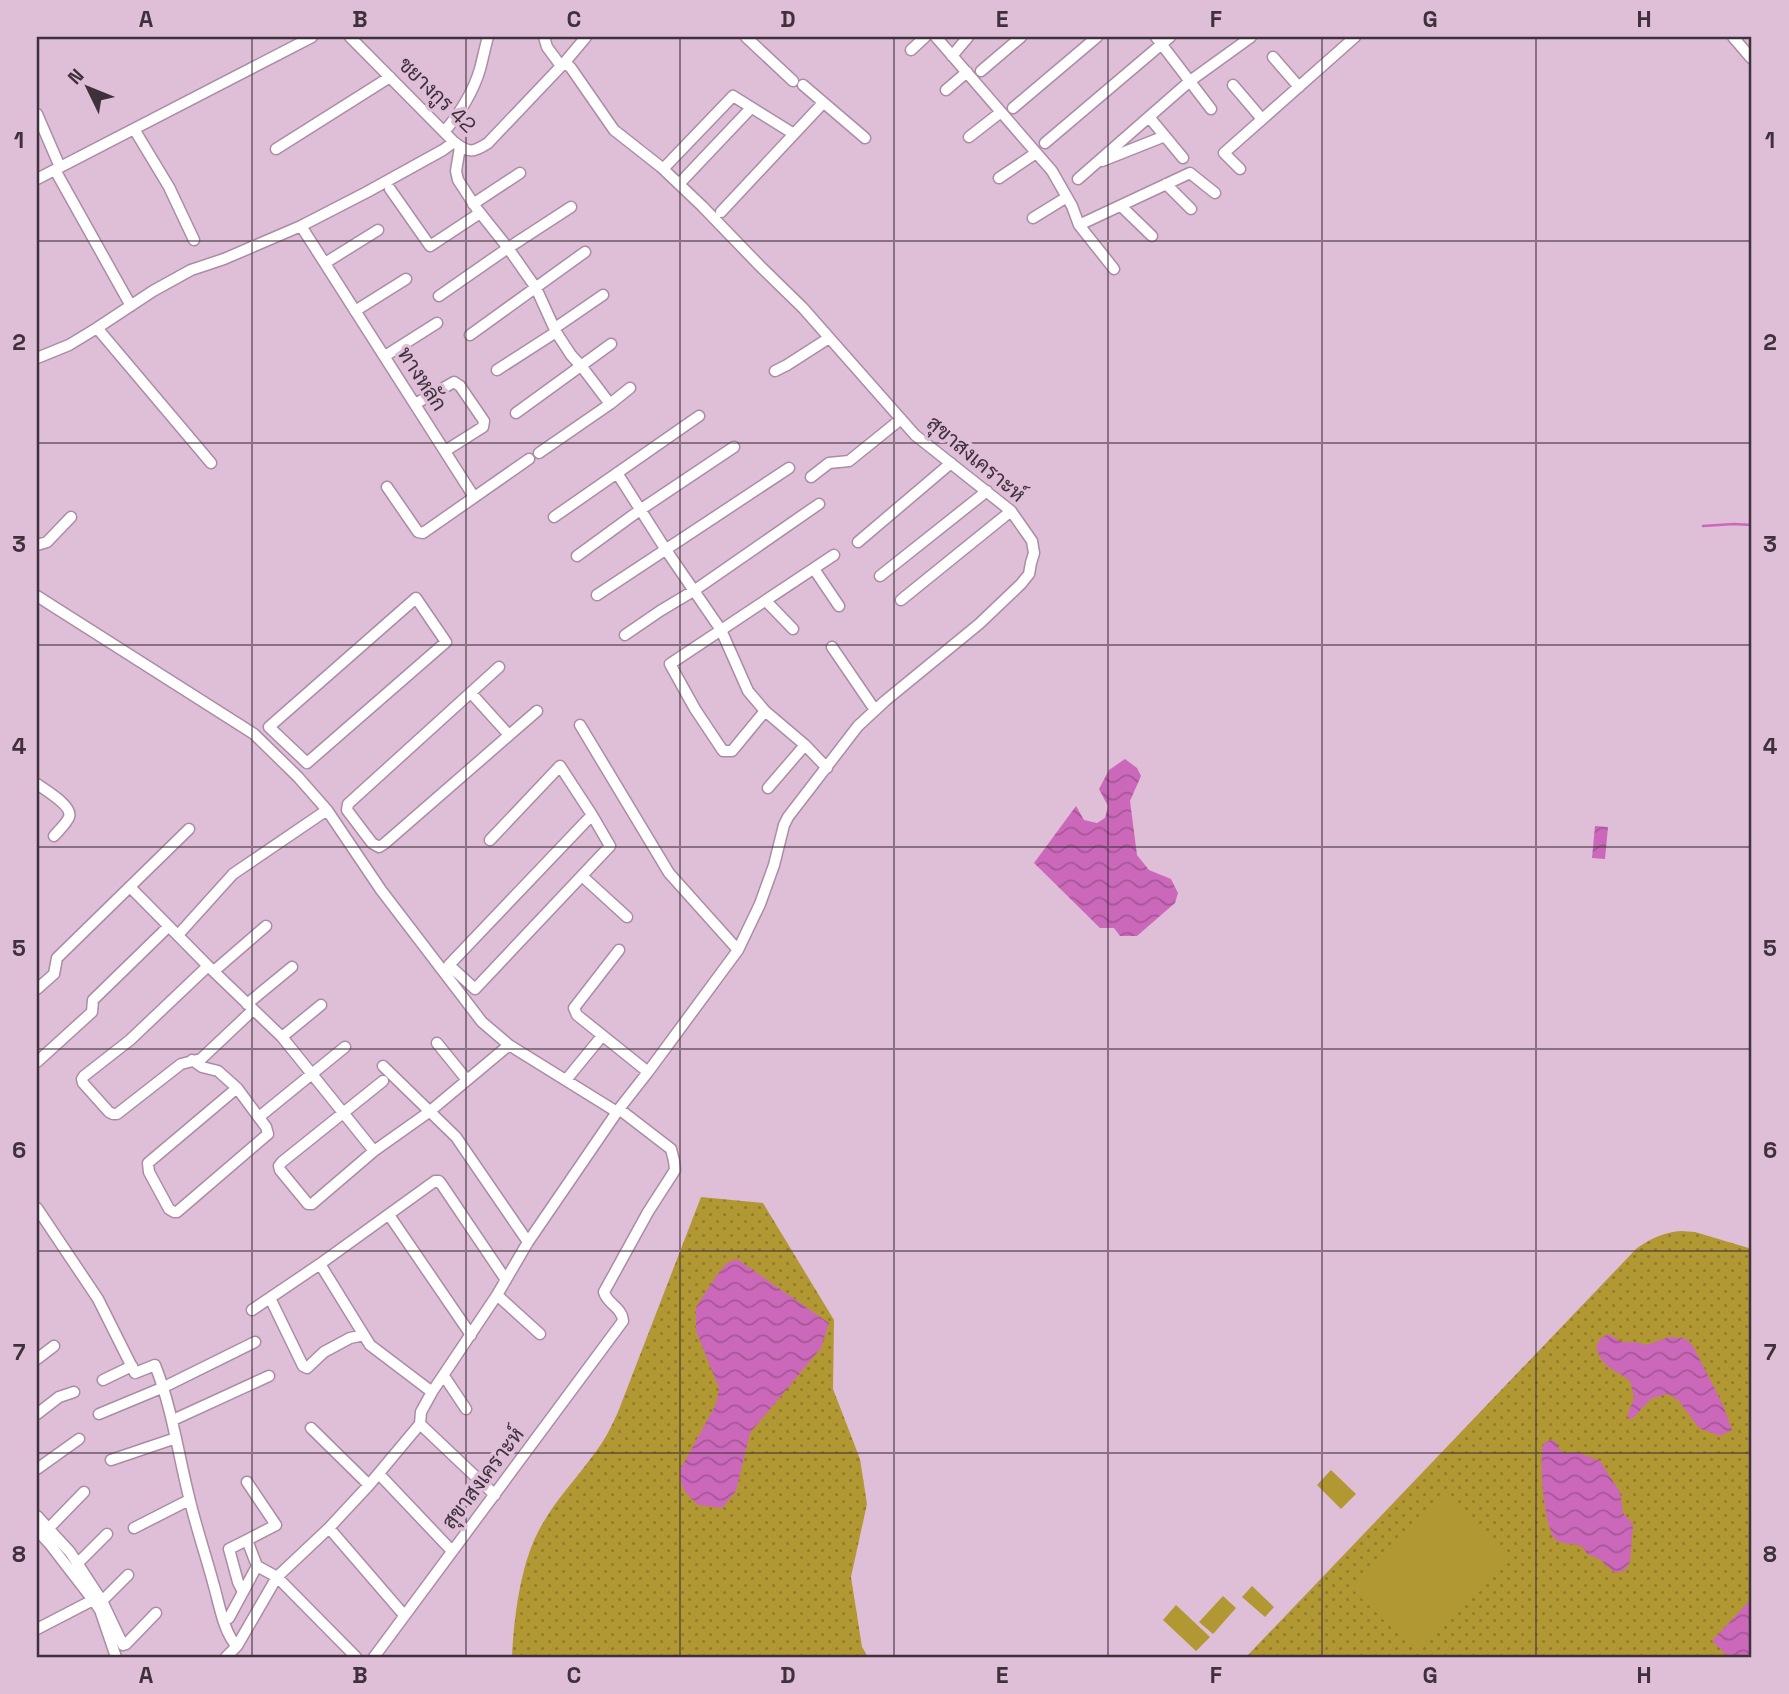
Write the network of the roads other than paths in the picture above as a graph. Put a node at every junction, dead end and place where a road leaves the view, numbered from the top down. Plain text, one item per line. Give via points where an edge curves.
1 (313, 37) edge
2 (350, 37) edge
3 (488, 37) edge
4 (544, 37) edge
5 (586, 37) edge
6 (746, 37) edge
7 (925, 37) edge
8 (936, 37) edge
9 (968, 37) edge
10 (1021, 37) edge
11 (1097, 37) edge
12 (1251, 37) edge
13 (1354, 37) edge
14 (1733, 37) edge
15 (1162, 39) edge
16 (291, 41) edge
17 (911, 50) dead end
18 (953, 55) junction
19 (1273, 57) dead end
20 (1752, 58) edge
21 (563, 64) junction
22 (981, 71) dead end
23 (967, 72) junction
24 (390, 77) junction
25 (1190, 81) junction
26 (1233, 85) dead end
27 (1299, 87) junction
28 (946, 90) dead end
29 (823, 103) junction
30 (751, 108) junction
31 (1013, 108) dead end
32 (1211, 109) dead end
33 (1001, 111) junction
34 (37, 114) edge
35 (1149, 117) junction
36 (1262, 120) junction
37 (134, 129) junction
38 (444, 132) junction
39 (794, 134) junction
40 (1165, 136) junction
41 (969, 137) dead end
42 (865, 138) dead end
43 (1045, 143) dead end
44 (457, 144) junction
45 (276, 149) dead end
46 (682, 149) junction
47 (1036, 153) junction
48 (1183, 158) dead end
49 (1095, 164) junction
50 (698, 165) junction
51 (57, 169) junction
52 (663, 169) junction
53 (1240, 169) dead end
54 (520, 173) dead end
55 (999, 178) dead end
56 (37, 179) edge
57 (1078, 179) dead end
58 (679, 184) junction
59 (1166, 184) junction
60 (390, 189) dead end
61 (1215, 193) dead end
62 (1067, 197) junction
63 (1121, 206) junction
64 (571, 207) dead end
65 (1191, 208) dead end
66 (477, 209) junction
67 (721, 212) dead end
68 (1033, 218) dead end
69 (1079, 225) junction
70 (301, 226) junction
71 (378, 230) dead end
72 (1152, 236) dead end
73 (194, 240) dead end
74 (508, 248) junction
75 (585, 252) dead end
76 (325, 263) junction
77 (1114, 269) dead end
78 (406, 279) dead end
79 (536, 288) junction
80 (603, 295) dead end
81 (439, 296) dead end
82 (131, 306) junction
83 (355, 311) junction
84 (437, 323) dead end
85 (97, 328) junction
86 (556, 330) junction
87 (470, 335) dead end
88 (829, 338) junction
89 (611, 344) dead end
90 (384, 356) junction
91 (37, 358) edge
92 (582, 367) junction
93 (497, 370) dead end
94 (775, 371) dead end
95 (630, 388) dead end
96 (415, 404) junction
97 (610, 404) junction
98 (516, 413) dead end
99 (699, 416) dead end
100 (901, 419) junction
101 (734, 447) dead end
102 (445, 452) junction
103 (539, 453) dead end
104 (528, 458) dead end
105 (211, 463) dead end
106 (951, 463) junction
107 (789, 468) dead end
108 (617, 473) junction
109 (811, 477) dead end
110 (387, 487) dead end
111 (987, 491) junction
112 (474, 497) junction
113 (818, 504) dead end
114 (640, 510) junction
115 (1011, 511) junction
116 (71, 517) dead end
117 (554, 517) dead end
118 (858, 542) dead end
119 (37, 545) edge
120 (666, 550) junction
121 (834, 555) dead end
122 (577, 556) dead end
123 (814, 569) junction
124 (880, 576) dead end
125 (695, 590) junction
126 (597, 595) dead end
127 (37, 596) edge
128 (901, 600) dead end
129 (766, 601) junction
130 (839, 606) dead end
131 (793, 629) dead end
132 (721, 630) junction
133 (625, 635) dead end
134 (832, 647) dead end
135 (499, 667) dead end
136 (471, 693) junction
137 (765, 710) junction
138 (876, 710) junction
139 (537, 711) dead end
140 (580, 725) dead end
141 (509, 735) junction
142 (805, 745) junction
143 (289, 746) junction
144 (278, 756) junction
145 (827, 768) junction
146 (37, 784) edge
147 (768, 788) dead end
148 (327, 810) junction
149 (592, 815) junction
150 (189, 829) dead end
151 (363, 831) junction
152 (54, 836) dead end
153 (491, 840) dead end
154 (349, 842) junction
155 (582, 876) junction
156 (131, 888) junction
157 (628, 917) dead end
158 (266, 926) dead end
159 (168, 927) junction
160 (178, 935) junction
161 (619, 950) dead end
162 (738, 950) junction
163 (292, 967) dead end
164 (211, 968) junction
165 (464, 978) junction
166 (455, 988) junction
167 (37, 989) edge
168 (321, 1005) dead end
169 (250, 1007) junction
170 (602, 1036) junction
171 (282, 1037) junction
172 (437, 1043) dead end
173 (509, 1045) junction
174 (345, 1047) dead end
175 (192, 1060) junction
176 (37, 1062) edge
177 (383, 1066) dead end
178 (648, 1072) junction
179 (313, 1073) junction
180 (467, 1080) junction
181 (566, 1080) junction
182 (383, 1081) dead end
183 (237, 1088) junction
184 (618, 1111) junction
185 (429, 1112) junction
186 (343, 1113) junction
187 (259, 1117) junction
188 (374, 1151) junction
189 (37, 1208) edge
190 (389, 1214) junction
191 (528, 1242) junction
192 (320, 1264) junction
193 (506, 1280) junction
194 (497, 1295) junction
195 (270, 1298) junction
196 (252, 1310) dead end
197 (540, 1334) dead end
198 (364, 1335) junction
199 (471, 1335) junction
200 (255, 1342) dead end
201 (54, 1346) dead end
202 (37, 1359) edge
203 (132, 1366) junction
204 (269, 1376) dead end
205 (444, 1376) junction
206 (103, 1380) dead end
207 (164, 1387) junction
208 (74, 1392) dead end
209 (432, 1392) junction
210 (466, 1409) dead end
211 (37, 1413) edge
212 (99, 1414) dead end
213 (173, 1420) junction
214 (420, 1424) junction
215 (311, 1428) dead end
216 (176, 1438) junction
217 (79, 1440) dead end
218 (111, 1460) dead end
219 (37, 1469) edge
220 (379, 1474) junction
221 (247, 1482) dead end
222 (369, 1485) junction
223 (84, 1492) dead end
224 (495, 1495) junction
225 (189, 1500) junction
226 (37, 1516) edge
227 (134, 1528) dead end
228 (329, 1528) junction
229 (43, 1529) edge
230 (107, 1534) dead end
231 (247, 1540) junction
232 (453, 1551) junction
233 (77, 1564) junction
234 (257, 1566) junction
235 (128, 1575) dead end
236 (277, 1577) junction
237 (243, 1592) junction
238 (98, 1601) junction
239 (156, 1614) dead end
240 (404, 1615) junction
241 (224, 1620) junction
242 (37, 1629) edge
243 (237, 1646) junction
244 (116, 1657) edge
245 (226, 1657) edge
246 (356, 1657) edge
247 (374, 1657) edge

1 - 16 street
2 - 24 street, ชยางกูร 42
3 - 38 street via 471,92
4 - 21 street, สุขาสงเคราะห์
5 - 21 street, ชยางกูร 42
6 - 29 street
7 - 17 street
8 - 18 street
9 - 18 street
10 - 22 street
11 - 31 street
12 - 25 street
13 - 27 street
14 - 20 street
15 - 25 street
15 - 43 street
16 - 37 street
18 - 23 street
19 - 27 street
21 - 44 street, ชยางกูร 42 via 488,144 473,151
21 - 52 street, สุขาสงเคราะห์ via 571,68 614,130
23 - 28 street
23 - 33 street
24 - 38 street, ชยางกูร 42
24 - 45 street
25 - 32 street
25 - 35 street
26 - 36 street
27 - 36 street
29 - 39 street
29 - 42 street
30 - 39 street
30 - 46 street via 733,96
30 - 50 street
33 - 41 street
33 - 47 street
34 - 51 street
35 - 40 street
35 - 49 street
36 - 53 street via 1224,153
37 - 51 street
37 - 73 street
38 - 44 street, ชยางกูร 42
39 - 67 street
40 - 48 street
40 - 49 street
44 - 66 street via 458,180
44 - 70 street
46 - 50 street
46 - 52 street
47 - 55 street
47 - 62 street
49 - 57 street
50 - 58 street
51 - 56 street
51 - 82 street
52 - 58 street, สุขาสงเคราะห์
54 - 66 street
58 - 88 street, สุขาสงเคราะห์
59 - 61 street via 1190,173
59 - 63 street
59 - 65 street
60 - 66 street via 430,246
62 - 68 street
62 - 69 street
63 - 69 street
63 - 72 street
64 - 74 street
66 - 74 street
69 - 77 street
70 - 76 street, ทางหลัก
70 - 82 street via 191,270
71 - 76 street
74 - 79 street
74 - 81 street
75 - 79 street
76 - 83 street, ทางหลัก
78 - 83 street
79 - 86 street
79 - 87 street
80 - 86 street
82 - 85 street
83 - 90 street, ทางหลัก
84 - 90 street
85 - 91 street
85 - 105 street
86 - 92 street
86 - 93 street
88 - 94 street
88 - 100 street, สุขาสงเคราะห์
89 - 92 street
90 - 96 street, ทางหลัก
92 - 97 street
92 - 98 street
95 - 97 street
96 - 102 street, ทางหลัก
96 - 102 street via 454,382 484,421 483,427
97 - 103 street
99 - 108 street
100 - 106 street, สุขาสงเคราะห์
100 - 109 street via 849,461 829,463
101 - 114 street
102 - 112 street, ทางหลัก
104 - 112 street
106 - 111 street, สุขาสงเคราะห์
106 - 118 street
107 - 120 street
108 - 114 street
108 - 117 street
110 - 112 street via 420,533
111 - 115 street, สุขาสงเคราะห์
111 - 124 street
113 - 125 street
114 - 120 street
114 - 122 street
115 - 128 street
115 - 138 street, สุขาสงเคราะห์ via 1031,541 1034,553 1028,574 979,624
116 - 119 street via 47,542
120 - 125 street
120 - 126 street
121 - 123 street
123 - 129 street
123 - 130 street
125 - 132 street
125 - 133 street
127 - 144 street via 254,734
129 - 131 street
129 - 132 street
132 - 137 street via 748,691
132 - 137 street via 670,664 723,751 732,751
134 - 138 street
135 - 136 street
136 - 141 street
136 - 151 street via 348,804 347,810
137 - 142 street
138 - 145 street, สุขาสงเคราะห์
139 - 141 street
140 - 162 street via 669,873
141 - 151 street via 384,844 375,846
142 - 145 street
142 - 147 street
143 - 143 street via 307,763 446,642 416,598 269,727
143 - 144 street
144 - 148 street
145 - 162 street, สุขาสงเคราะห์ via 784,825 760,904
146 - 152 street via 69,813
148 - 154 street
148 - 160 street via 233,874
149 - 153 street via 560,766
149 - 155 street via 610,846
149 - 165 street via 449,965
150 - 156 street
151 - 154 street
154 - 166 street
155 - 157 street
155 - 165 street via 475,989
156 - 159 street
156 - 167 street via 57,958 54,974
158 - 164 street
159 - 160 street
159 - 176 street via 93,1000 92,1012
160 - 164 street
161 - 170 street via 574,1008
162 - 178 street, สุขาสงเคราะห์
163 - 169 street
164 - 169 street
164 - 175 street via 82,1079 109,1112 117,1114
165 - 166 street
166 - 173 street
168 - 171 street
169 - 171 street
169 - 175 street via 201,1059
170 - 178 street
170 - 181 street
171 - 179 street
172 - 180 street
173 - 180 street
173 - 181 street
174 - 179 street
175 - 183 street via 218,1071
177 - 185 street
178 - 184 street, สุขาสงเคราะห์
179 - 186 street
179 - 187 street
180 - 185 street
181 - 184 street
182 - 186 street
183 - 187 street
183 - 187 street via 148,1163 169,1209 177,1212 265,1138 268,1130
184 - 191 street, สุขาสงเคราะห์
184 - 224 street, สุขาสงเคราะห์ via 671,1149 675,1170 604,1292 623,1321
185 - 188 street
185 - 191 street via 456,1137
186 - 188 street
186 - 188 street via 279,1166 304,1200 312,1203
189 - 203 street via 97,1299
190 - 192 street
190 - 193 street via 439,1181
190 - 199 street
191 - 193 street, สุขาสงเคราะห์
192 - 195 street
192 - 198 street
193 - 194 street, สุขาสงเคราะห์
194 - 197 street
194 - 199 street, สุขาสงเคราะห์
195 - 196 street
195 - 198 street via 303,1367 350,1338
198 - 209 street via 370,1345
199 - 205 street, สุขาสงเคราะห์
200 - 207 street
201 - 202 street
203 - 206 street
203 - 207 street via 135,1373 155,1366
204 - 213 street
205 - 209 street, สุขาสงเคราะห์
205 - 210 street
207 - 212 street
207 - 213 street
208 - 211 street
209 - 214 street, สุขาสงเคราะห์
213 - 216 street
214 - 220 street, สุขาสงเคราะห์
214 - 224 street
215 - 222 street
216 - 218 street
216 - 225 street
217 - 219 street
220 - 222 street, สุขาสงเคราะห์
220 - 232 street
221 - 231 street via 276,1524
222 - 228 street, สุขาสงเคราะห์
223 - 229 street
224 - 232 street, สุขาสงเคราะห์
225 - 227 street
225 - 241 street
226 - 229 street
228 - 236 street, สุขาสงเคราะห์
228 - 240 street
229 - 233 street
229 - 238 street
230 - 233 street
231 - 234 street
231 - 237 street via 229,1549
232 - 240 street, สุขาสงเคราะห์
233 - 238 street
234 - 236 street
234 - 237 street
235 - 238 street
236 - 243 street, สุขาสงเคราะห์
236 - 246 street
237 - 241 street
238 - 239 street via 123,1645
238 - 242 street
238 - 244 street
240 - 247 street, สุขาสงเคราะห์
241 - 243 street
243 - 245 street, สุขาสงเคราะห์

